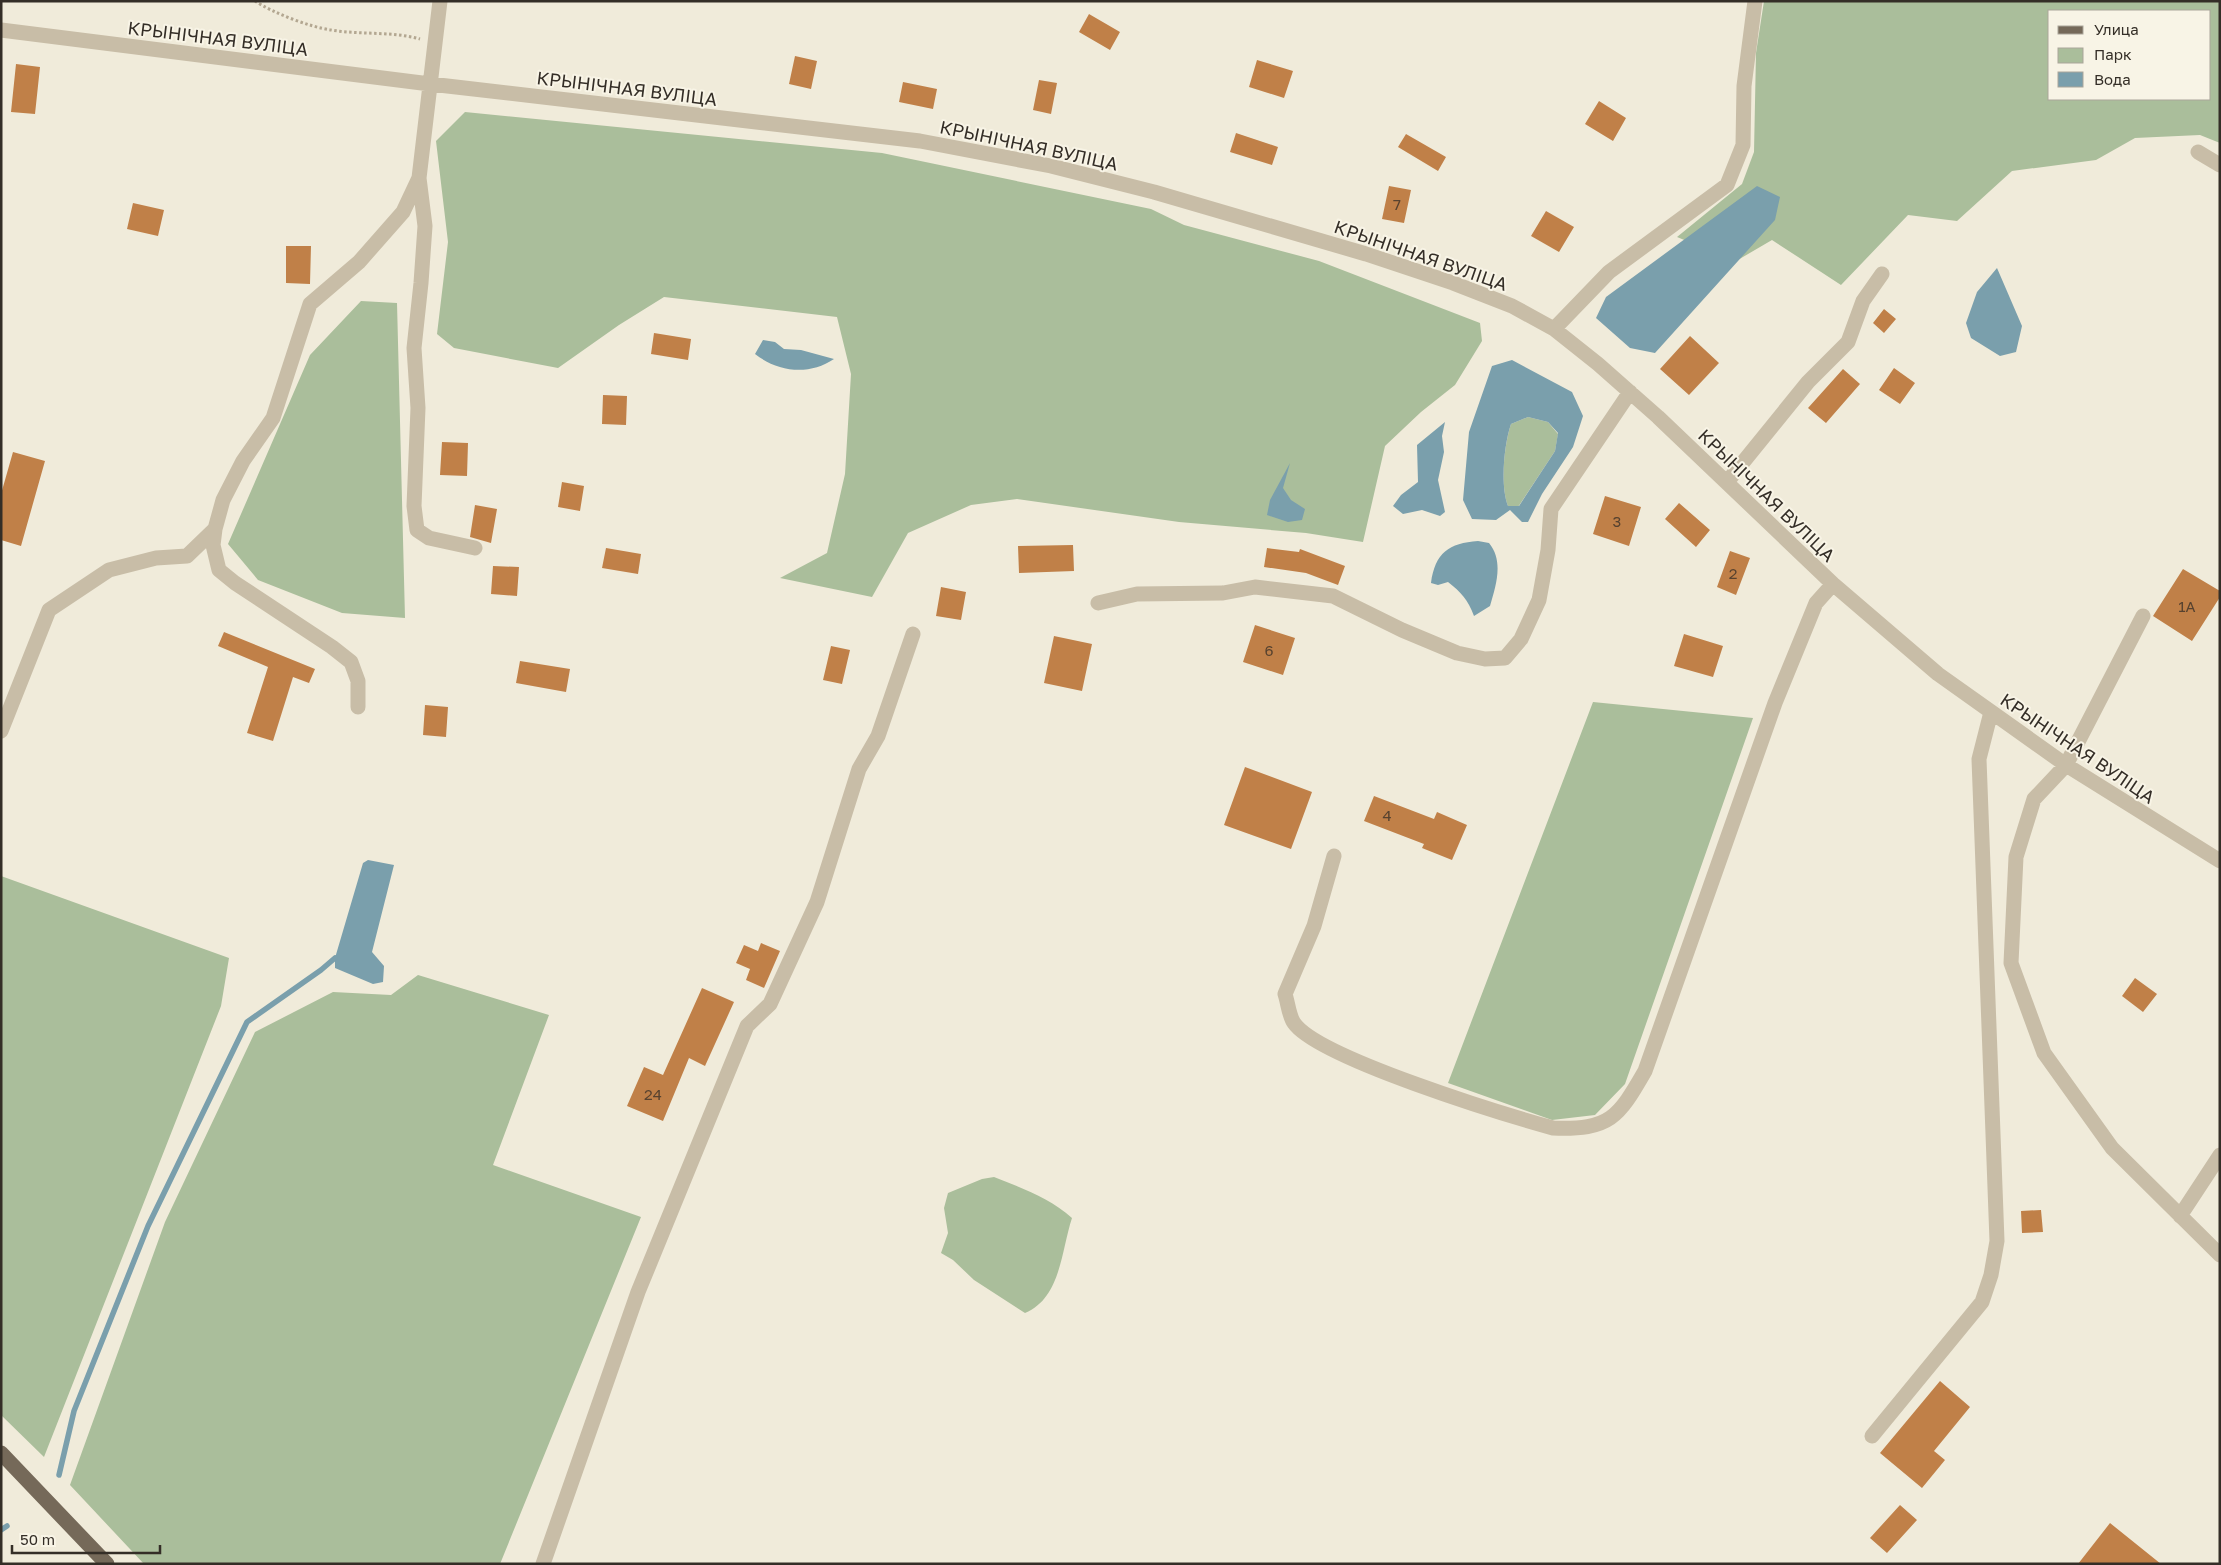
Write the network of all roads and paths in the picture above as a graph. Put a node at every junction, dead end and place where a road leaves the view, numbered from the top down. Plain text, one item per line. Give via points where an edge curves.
1 (255, 1) edge
2 (440, 1) edge
3 (1755, 1) edge
4 (1, 30) edge
5 (435, 44) junction
6 (430, 84) junction
7 (2198, 152) dead end
8 (2220, 165) edge
9 (419, 178) junction
10 (1882, 274) dead end
11 (1554, 330) junction
12 (1630, 392) junction
13 (1726, 482) junction
14 (215, 530) junction
15 (475, 548) dead end
16 (1833, 584) junction
17 (1098, 603) dead end
18 (2143, 616) dead end
19 (913, 634) dead end
20 (358, 707) dead end
21 (1991, 712) junction
22 (1, 731) edge
23 (2066, 765) junction
24 (1334, 856) dead end
25 (2220, 861) edge
26 (2220, 1155) edge
27 (2180, 1216) junction
28 (2220, 1255) edge
29 (1872, 1436) dead end
30 (1, 1453) edge
31 (108, 1564) edge
32 (542, 1564) edge

1 - 5 path via 268,10 330,30 402,34
2 - 5 street
3 - 11 street via 1744,86 1742,145 1727,185 1609,272
4 - 6 street, КРЫНІЧНАЯ ВУЛІЦА
5 - 6 street
6 - 9 street
6 - 11 street, КРЫНІЧНАЯ ВУЛІЦА via 920,141 1051,166 1154,192 1366,254 1512,306
7 - 8 street
9 - 14 street via 403,212 359,262 310,304 273,418 243,461 223,500
9 - 15 street via 425,226 414,348 418,408 414,506 417,530 429,538
10 - 13 street via 1863,301 1848,342 1808,382
11 - 12 street, КРЫНІЧНАЯ ВУЛІЦА
12 - 13 street, КРЫНІЧНАЯ ВУЛІЦА
12 - 17 street via 1551,509 1539,600 1521,639 1505,658 1485,660 1457,653 1332,596 1255,587 1223,593 1137,594
13 - 16 street, КРЫНІЧНАЯ ВУЛІЦА
14 - 20 street via 213,545 219,570 351,662 358,681
14 - 22 street via 187,556 156,558 109,570 49,610
16 - 21 street, КРЫНІЧНАЯ ВУЛІЦА via 1938,674
16 - 24 street via 1816,603 1775,703 1646,1071 1617,1114 1596,1126 1553,1128 1386,1073 1315,1042 1294,1023 1285,994 1314,926
18 - 23 street
19 - 32 street via 878,736 859,769 817,902 770,1004 747,1026 638,1292
21 - 23 street, КРЫНІЧНАЯ ВУЛІЦА
21 - 29 street via 1979,759 1996,1250 1982,1302
23 - 25 street, КРЫНІЧНАЯ ВУЛІЦА
23 - 27 street via 2034,799 2016,857 2011,963 2044,1053 2112,1148
26 - 27 street
27 - 28 street
30 - 31 main road

